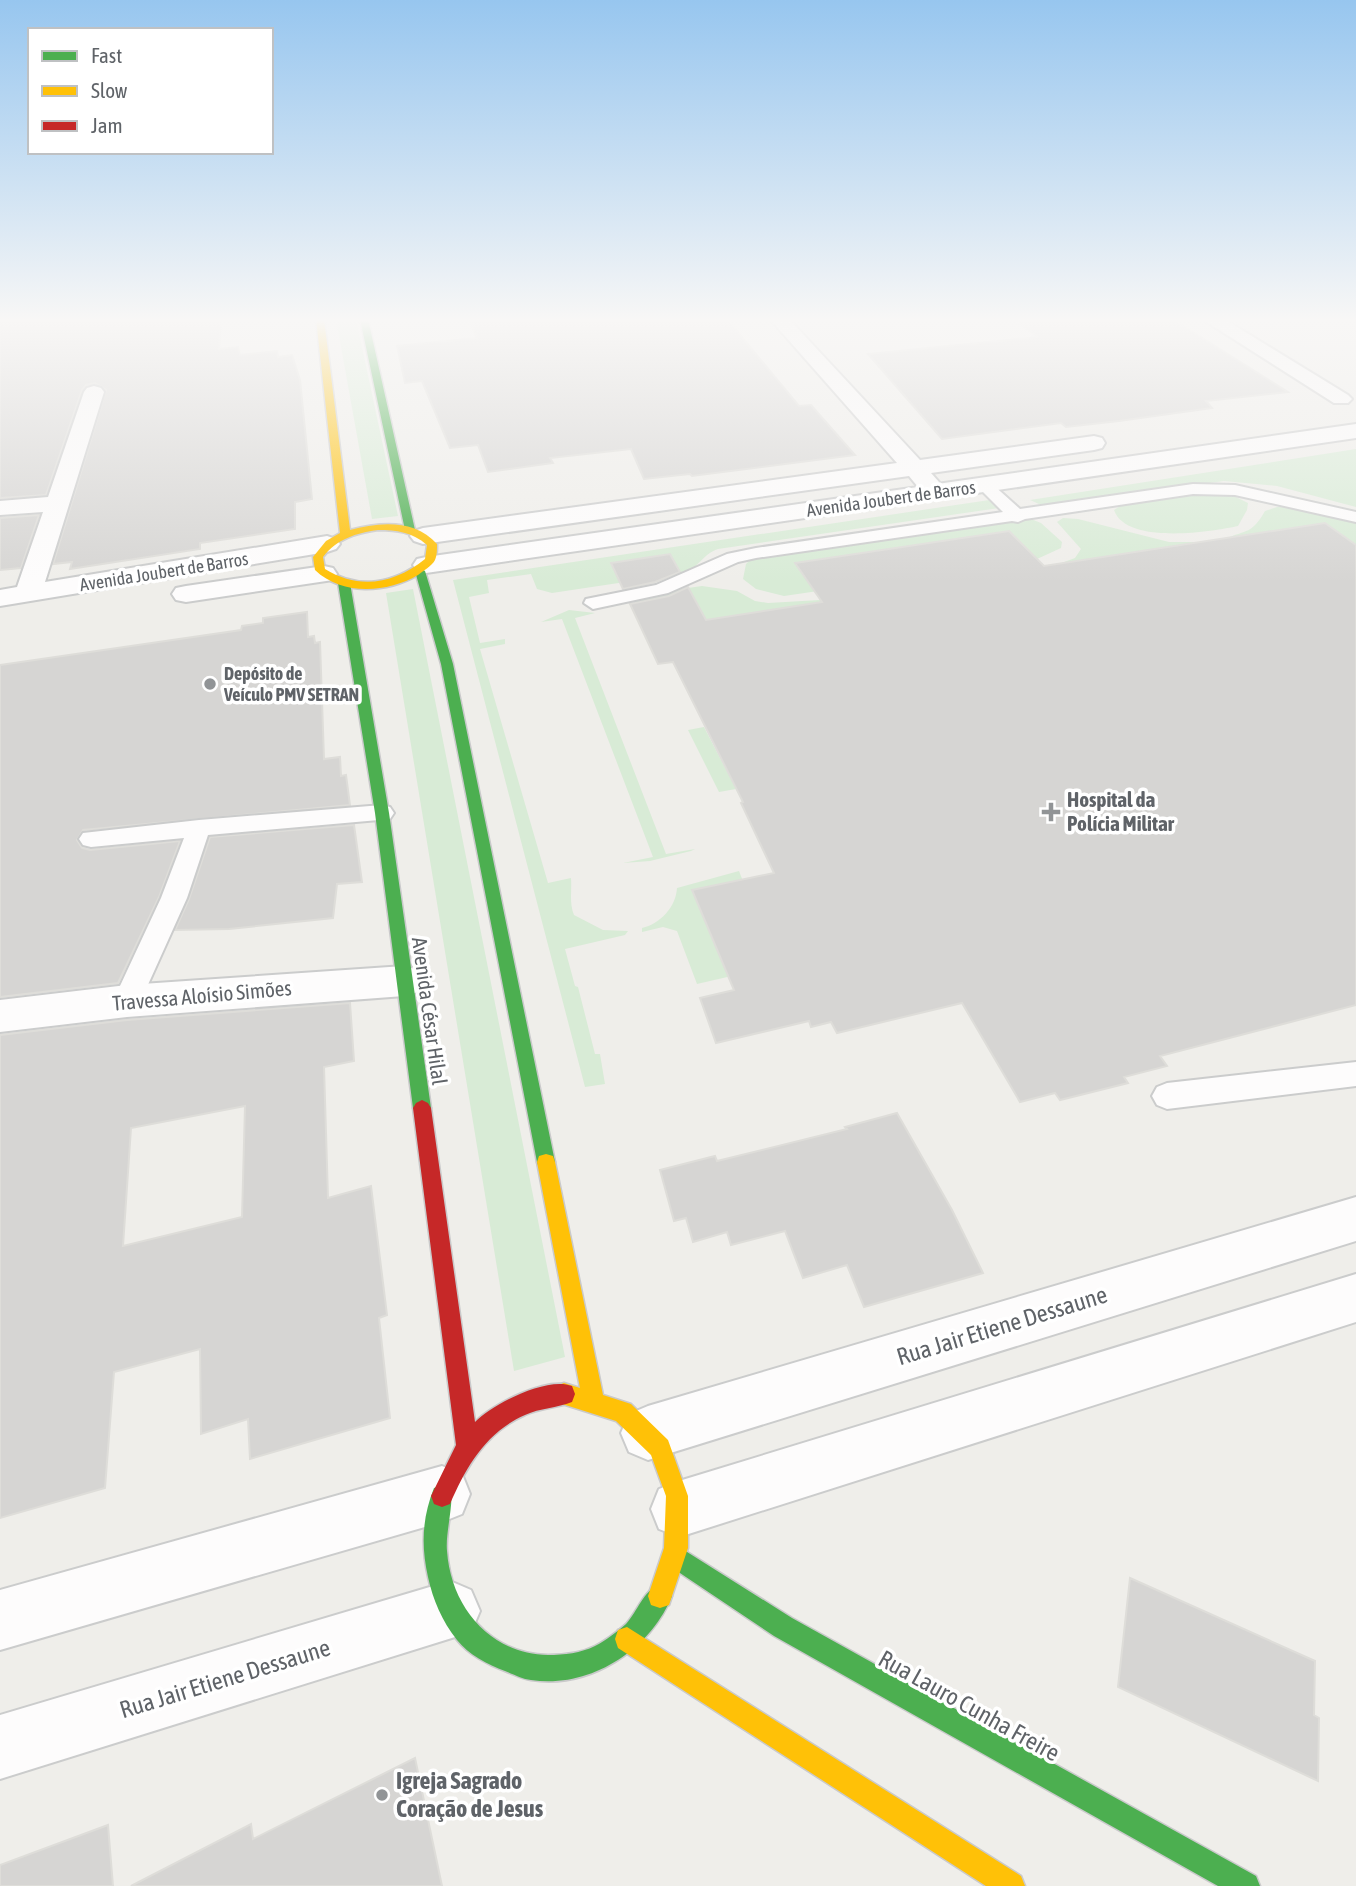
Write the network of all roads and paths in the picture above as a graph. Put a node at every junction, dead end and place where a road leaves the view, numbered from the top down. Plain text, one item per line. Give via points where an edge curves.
1 (89, 407) edge
2 (326, 407) edge
3 (385, 407) edge
4 (859, 407) edge
5 (1341, 407) edge
6 (1356, 425) edge
7 (1356, 431) edge
8 (1119, 440) dead end
9 (915, 468) junction
10 (985, 486) junction
11 (935, 492) junction
12 (58, 503) junction
13 (0, 508) edge
14 (1018, 517) junction
15 (1356, 517) edge
16 (416, 533) junction
17 (336, 539) junction
18 (423, 568) junction
19 (334, 579) junction
20 (28, 594) junction
21 (0, 598) edge
22 (593, 603) dead end
23 (0, 622) edge
24 (382, 813) junction
25 (199, 828) junction
26 (91, 839) dead end
27 (404, 981) junction
28 (127, 1001) junction
29 (0, 1016) edge
30 (1356, 1074) edge
31 (1167, 1096) dead end
32 (1356, 1219) edge
33 (1356, 1298) edge
34 (593, 1398) junction
35 (648, 1433) junction
36 (454, 1470) junction
37 (677, 1533) junction
38 (450, 1611) junction
39 (0, 1620) edge
40 (627, 1639) junction
41 (0, 1747) edge
42 (1011, 1886) edge
43 (1246, 1886) edge

1 - 12 street
2 - 17 street
3 - 16 street
4 - 9 street
5 - 6 street
7 - 10 street, Avenida Joubert de Barros
8 - 9 street, Avenida Joubert de Barros
9 - 11 street
9 - 16 street, Avenida Joubert de Barros
10 - 11 street, Avenida Joubert de Barros
10 - 14 lane
11 - 18 street, Avenida Joubert de Barros
12 - 13 street
12 - 20 street
14 - 15 lane via 1212,489
14 - 22 lane via 755,553 661,589
16 - 17 street via 378,527
16 - 18 street via 433,549
17 - 19 street, Avenida César Hilal via 318,557 318,566
17 - 20 street, Avenida Joubert de Barros
18 - 19 street via 384,584
18 - 34 street via 447,664
19 - 23 street, Avenida Joubert de Barros
19 - 24 street, Avenida César Hilal
20 - 21 street, Avenida Joubert de Barros
24 - 25 lane
24 - 27 street, Avenida César Hilal
25 - 26 lane
25 - 28 lane via 174,898
27 - 28 street, Travessa Aloísio Simões
27 - 36 street, Avenida César Hilal
28 - 29 street, Travessa Aloísio Simões
30 - 31 lane
32 - 35 street, Rua Jair Etiene Dessaune
33 - 37 street
34 - 35 street via 623,1411
34 - 36 street via 564,1394 518,1404 491,1422
35 - 37 street via 669,1467
36 - 38 street via 433,1534 436,1573
36 - 39 street
37 - 40 street via 663,1593
37 - 43 street, Rua Lauro Cunha Freire via 783,1627
38 - 40 street via 473,1642 487,1652 539,1670 576,1668
38 - 41 street, Rua Jair Etiene Dessaune
40 - 42 street

